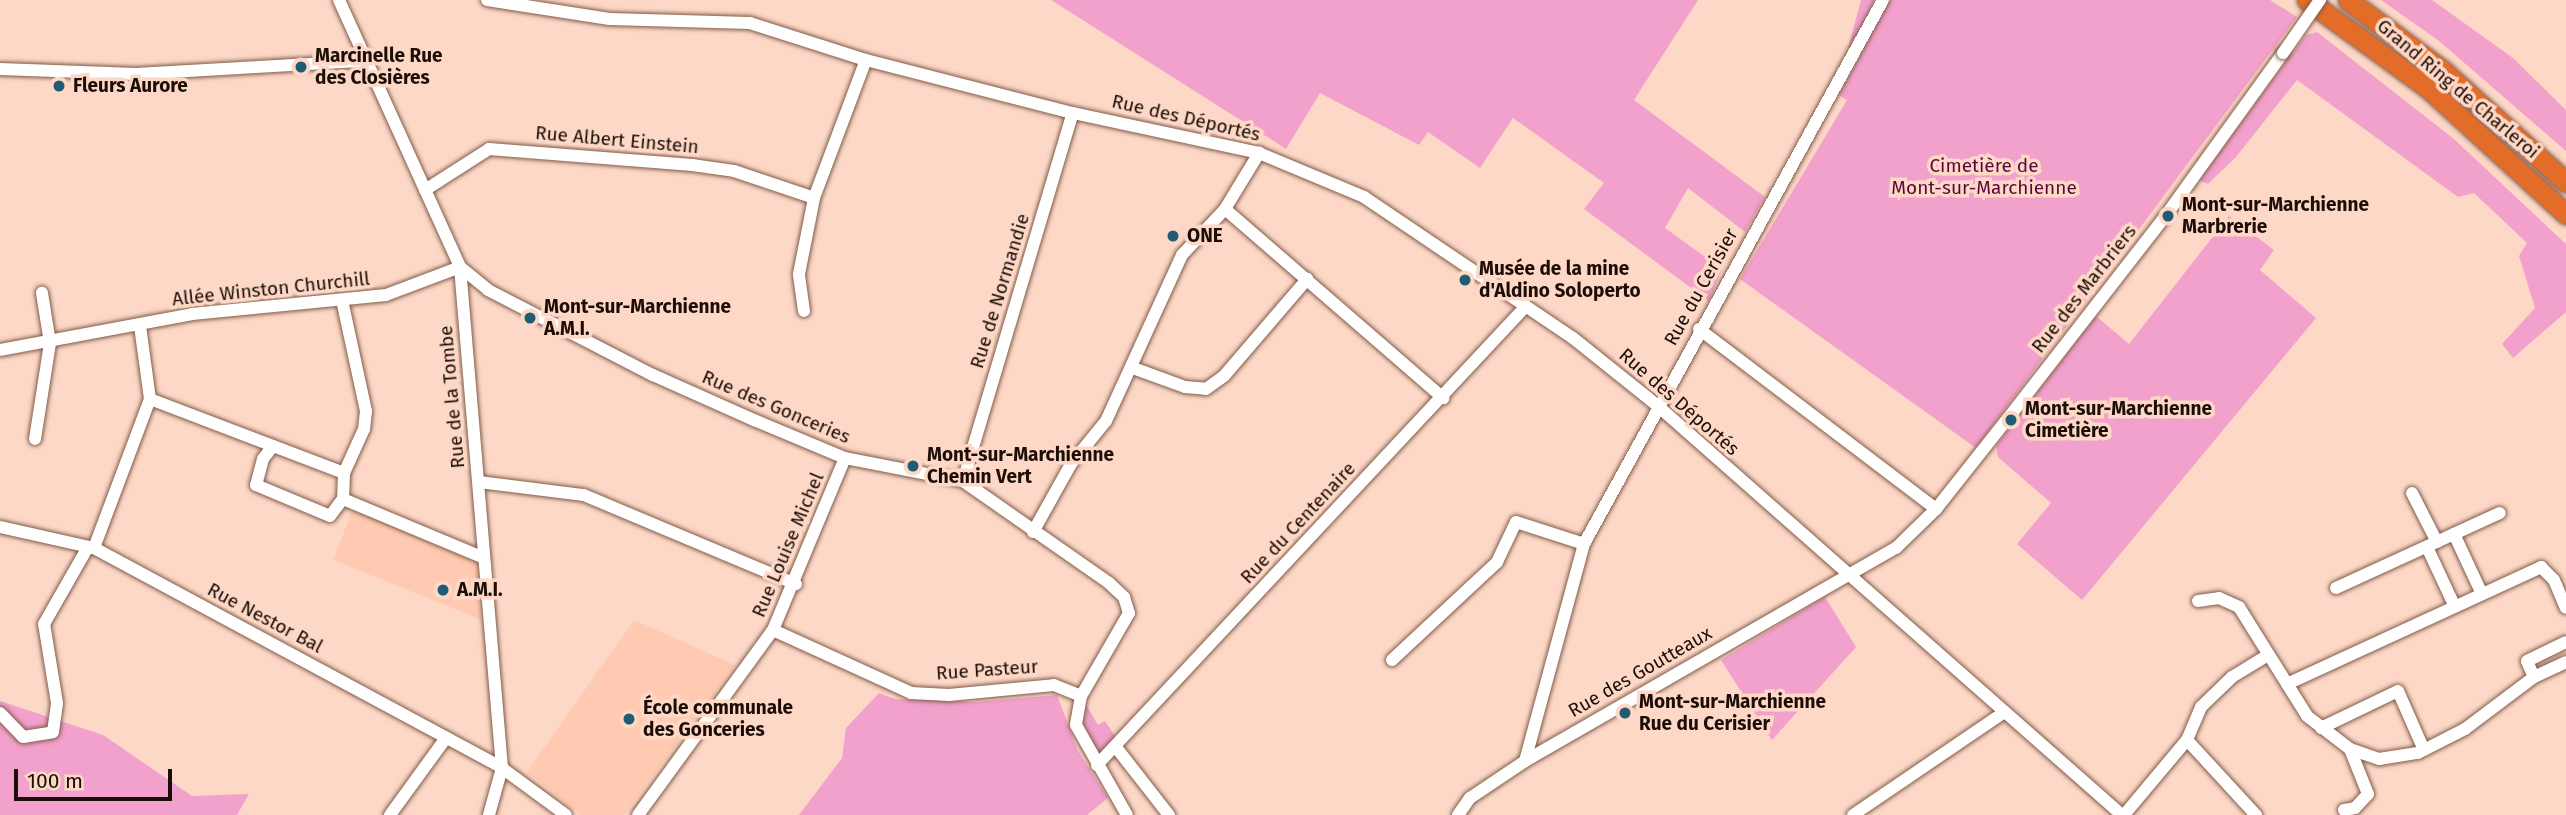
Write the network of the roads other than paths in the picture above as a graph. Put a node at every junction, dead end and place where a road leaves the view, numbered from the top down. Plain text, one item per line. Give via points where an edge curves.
1 (339, 0) edge
2 (487, 0) edge
3 (1883, 0) edge
4 (2307, 0) edge
5 (2320, 0) edge
6 (2348, 0) edge
7 (866, 60) junction
8 (364, 61) junction
9 (0, 69) edge
10 (1073, 113) junction
11 (1259, 153) junction
12 (2566, 182) edge
13 (425, 190) junction
14 (814, 198) junction
15 (1225, 209) junction
16 (2566, 214) edge
17 (460, 267) junction
18 (1307, 279) junction
19 (42, 293) dead end
20 (342, 300) junction
21 (1526, 306) junction
22 (804, 311) dead end
23 (140, 326) junction
24 (1699, 329) junction
25 (50, 342) junction
26 (0, 350) edge
27 (1133, 368) junction
28 (1443, 398) junction
29 (150, 399) junction
30 (1659, 407) junction
31 (35, 439) dead end
32 (272, 446) junction
33 (845, 458) junction
34 (344, 473) junction
35 (963, 481) junction
36 (479, 482) junction
37 (2412, 493) dead end
38 (343, 499) junction
39 (1936, 509) junction
40 (2500, 513) dead end
41 (0, 527) edge
42 (1033, 532) junction
43 (2454, 534) junction
44 (1584, 544) junction
45 (2432, 545) junction
46 (91, 547) junction
47 (484, 558) junction
48 (1851, 575) junction
49 (2554, 580) junction
50 (796, 584) junction
51 (2336, 588) dead end
52 (2566, 589) edge
53 (2482, 593) junction
54 (2198, 601) dead end
55 (2454, 605) junction
56 (2566, 608) edge
57 (774, 630) junction
58 (2566, 642) edge
59 (2268, 655) junction
60 (1392, 660) dead end
61 (2566, 662) edge
62 (2534, 677) junction
63 (2287, 684) junction
64 (1081, 696) junction
65 (0, 713) edge
66 (2003, 713) junction
67 (2321, 729) junction
68 (446, 738) junction
69 (2187, 740) junction
70 (1115, 746) junction
71 (2350, 749) junction
72 (2424, 750) junction
73 (1525, 761) junction
74 (1097, 765) junction
75 (502, 768) junction
76 (2344, 810) dead end
77 (1863, 812) edge
78 (390, 815) edge
79 (489, 815) edge
80 (566, 815) edge
81 (638, 815) edge
82 (1128, 815) edge
83 (1169, 815) edge
84 (1458, 815) edge
85 (2123, 815) edge
86 (2256, 815) edge

1 - 8 street, Rue de la Tombe
2 - 7 street, Rue des Déportés via 610,19 750,23
3 - 24 street, Rue du Cerisier
4 - 16 highway, Grand Ring de Charleroi via 2428,88
5 - 39 street, Rue des Marbriers, bridge via 2164,218
6 - 12 highway, Grand Ring de Charleroi via 2442,70
7 - 10 street, Rue des Déportés
7 - 14 street
8 - 9 street via 136,74
8 - 13 street, Rue de la Tombe
10 - 11 street, Rue des Déportés
10 - 35 street, Rue de Normandie
11 - 15 street
11 - 21 street, Rue des Déportés via 1364,197
13 - 14 street, Rue Albert Einstein via 489,149 692,164 734,171
13 - 17 street, Rue de la Tombe
14 - 22 street via 799,274
15 - 18 street
15 - 27 street via 1182,255
17 - 20 street, Allée Winston Churchill via 386,295
17 - 33 street, Rue des Gonceries via 488,290 653,375
17 - 36 street, Rue de la Tombe
18 - 27 street via 1224,376 1206,389 1185,387
18 - 28 street
19 - 25 street
20 - 23 street, Allée Winston Churchill via 192,314
20 - 34 street via 366,411 364,429
21 - 28 street, Rue du Centenaire
21 - 30 street, Rue des Déportés
23 - 25 street, Allée Winston Churchill
23 - 29 street
24 - 30 street, Rue du Cerisier
24 - 39 street
25 - 26 street, Allée Winston Churchill
25 - 31 street
27 - 42 street via 1106,421 1071,464
28 - 70 street, Rue du Centenaire
29 - 32 street
29 - 46 street
30 - 44 street, Rue du Cerisier
30 - 48 street, Rue des Déportés
32 - 34 street
32 - 38 street via 256,485 330,516
33 - 35 street, Rue des Gonceries
33 - 50 street, Rue Louise Michel
34 - 38 street
35 - 42 street, Rue des Gonceries
36 - 47 street, Rue de la Tombe
36 - 50 street via 584,495
37 - 45 street
38 - 47 street
39 - 48 street, Rue des Marbriers via 1896,548
40 - 43 street
41 - 46 street, Rue Nestor Bal
42 - 64 street, Rue des Gonceries via 1124,597 1129,613
43 - 45 street
43 - 53 street
44 - 60 street via 1516,522 1497,562
44 - 73 street, Rue du Cerisier
45 - 51 street
45 - 55 street
46 - 65 street via 44,624 57,703 52,732 23,737
46 - 68 street, Rue Nestor Bal
47 - 75 street, Rue de la Tombe
48 - 66 street, Rue des Déportés
48 - 73 street, Rue des Goutteaux
49 - 52 street
49 - 53 street via 2541,567
49 - 56 street
50 - 57 street, Rue Louise Michel
53 - 55 street
54 - 59 street via 2219,598 2239,607
55 - 63 street
57 - 64 street, Rue Pasteur via 911,692 949,695 1054,685
57 - 81 street, Rue Louise Michel
58 - 62 street via 2527,662
59 - 63 street
59 - 69 street via 2232,677 2201,707
61 - 62 street
62 - 72 street via 2465,729
63 - 67 street
64 - 74 street via 1076,725
66 - 77 street
66 - 85 street, Rue des Déportés
67 - 71 street
67 - 72 street via 2398,691
68 - 75 street, Rue Nestor Bal
68 - 78 street
69 - 85 street
69 - 86 street
70 - 74 street, Rue du Centenaire
70 - 83 street
71 - 72 street via 2379,759 2400,759
71 - 76 street via 2368,794 2355,808
73 - 84 street, Rue des Goutteaux via 1470,798
74 - 82 street
75 - 79 street, Rue de la Tombe
75 - 80 street

